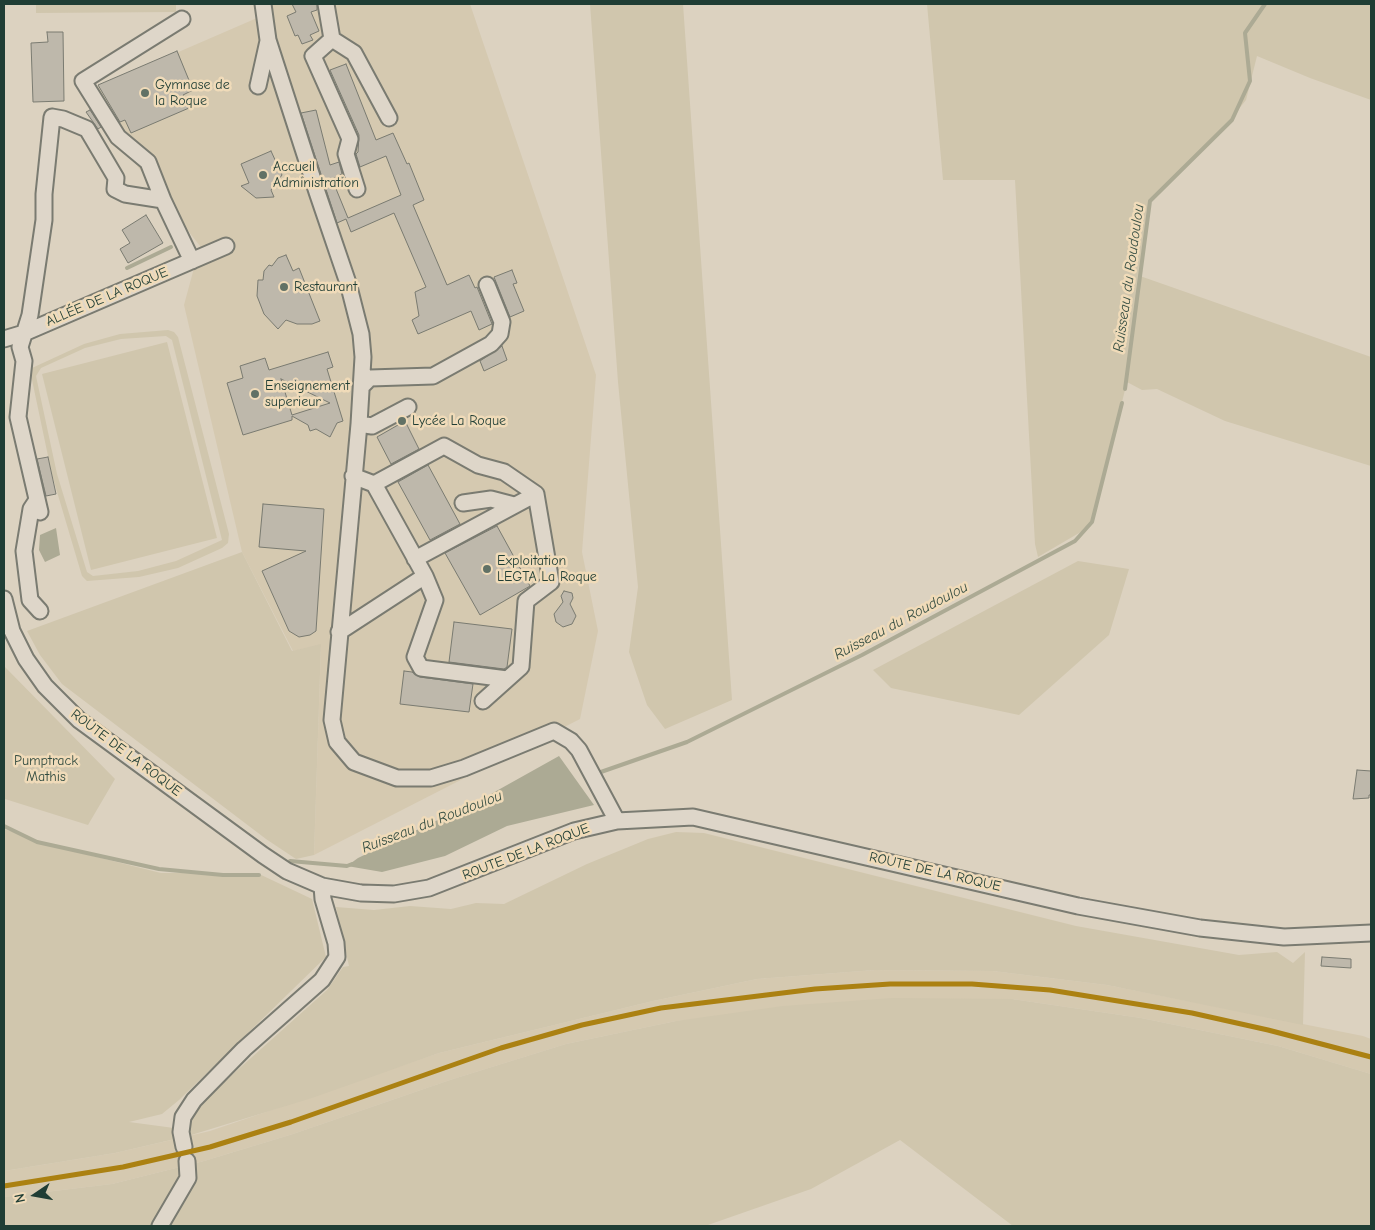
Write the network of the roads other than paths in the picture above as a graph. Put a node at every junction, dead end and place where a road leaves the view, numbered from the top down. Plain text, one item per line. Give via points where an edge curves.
1 (326, 4) edge
2 (266, 7) edge
3 (182, 19) dead end
4 (332, 39) junction
5 (268, 40) junction
6 (258, 86) dead end
7 (389, 118) dead end
8 (357, 189) dead end
9 (164, 200) junction
10 (226, 246) dead end
11 (192, 261) junction
12 (487, 285) dead end
13 (24, 333) junction
14 (4, 339) edge
15 (362, 386) junction
16 (408, 406) dead end
17 (359, 424) junction
18 (353, 476) junction
19 (374, 484) junction
20 (536, 494) junction
21 (463, 503) dead end
22 (514, 505) junction
23 (415, 559) junction
24 (425, 576) junction
25 (4, 599) edge
26 (40, 611) dead end
27 (340, 632) junction
28 (507, 679) junction
29 (483, 701) dead end
30 (617, 821) junction
31 (322, 886) junction
32 (1371, 934) edge
33 (160, 1226) edge

1 - 4 street
2 - 5 street
3 - 9 street via 83,81 118,137 148,162
4 - 7 street via 354,53
4 - 8 street via 313,56 350,139 346,154
5 - 6 street
5 - 15 street via 348,283 361,334 364,357
9 - 11 street
9 - 13 street via 125,194 115,189 116,178 87,129 52,117 44,220 30,314
10 - 11 street, ALLÉE DE LA ROQUE
11 - 13 street, ALLÉE DE LA ROQUE
12 - 15 street via 502,322 500,334 491,344 434,376 370,378
13 - 14 street, ALLÉE DE LA ROQUE
13 - 26 street via 20,347 24,361 18,417 38,506 31,509 24,551 30,600
15 - 17 street
16 - 17 street via 372,426
17 - 18 street
18 - 19 street
18 - 27 street
19 - 20 street via 444,446 478,465 504,472
19 - 23 street
20 - 22 street
20 - 28 street via 551,582 526,601 520,668
21 - 22 street via 491,499
22 - 23 street
23 - 24 street
24 - 27 street
24 - 28 street via 435,600 415,656 421,668
25 - 31 street, ROUTE DE LA ROQUE via 12,631 26,659 45,686 79,720 287,872
27 - 30 street via 332,720 337,742 354,762 397,778 431,778 554,731 579,750
28 - 29 street
30 - 31 street, ROUTE DE LA ROQUE via 574,831 429,888 394,894 361,893
30 - 32 street, ROUTE DE LA ROQUE via 693,817 1078,906 1200,928 1284,937
31 - 33 street via 337,957 322,980 244,1049 194,1100 184,1117 181,1132 188,1178

